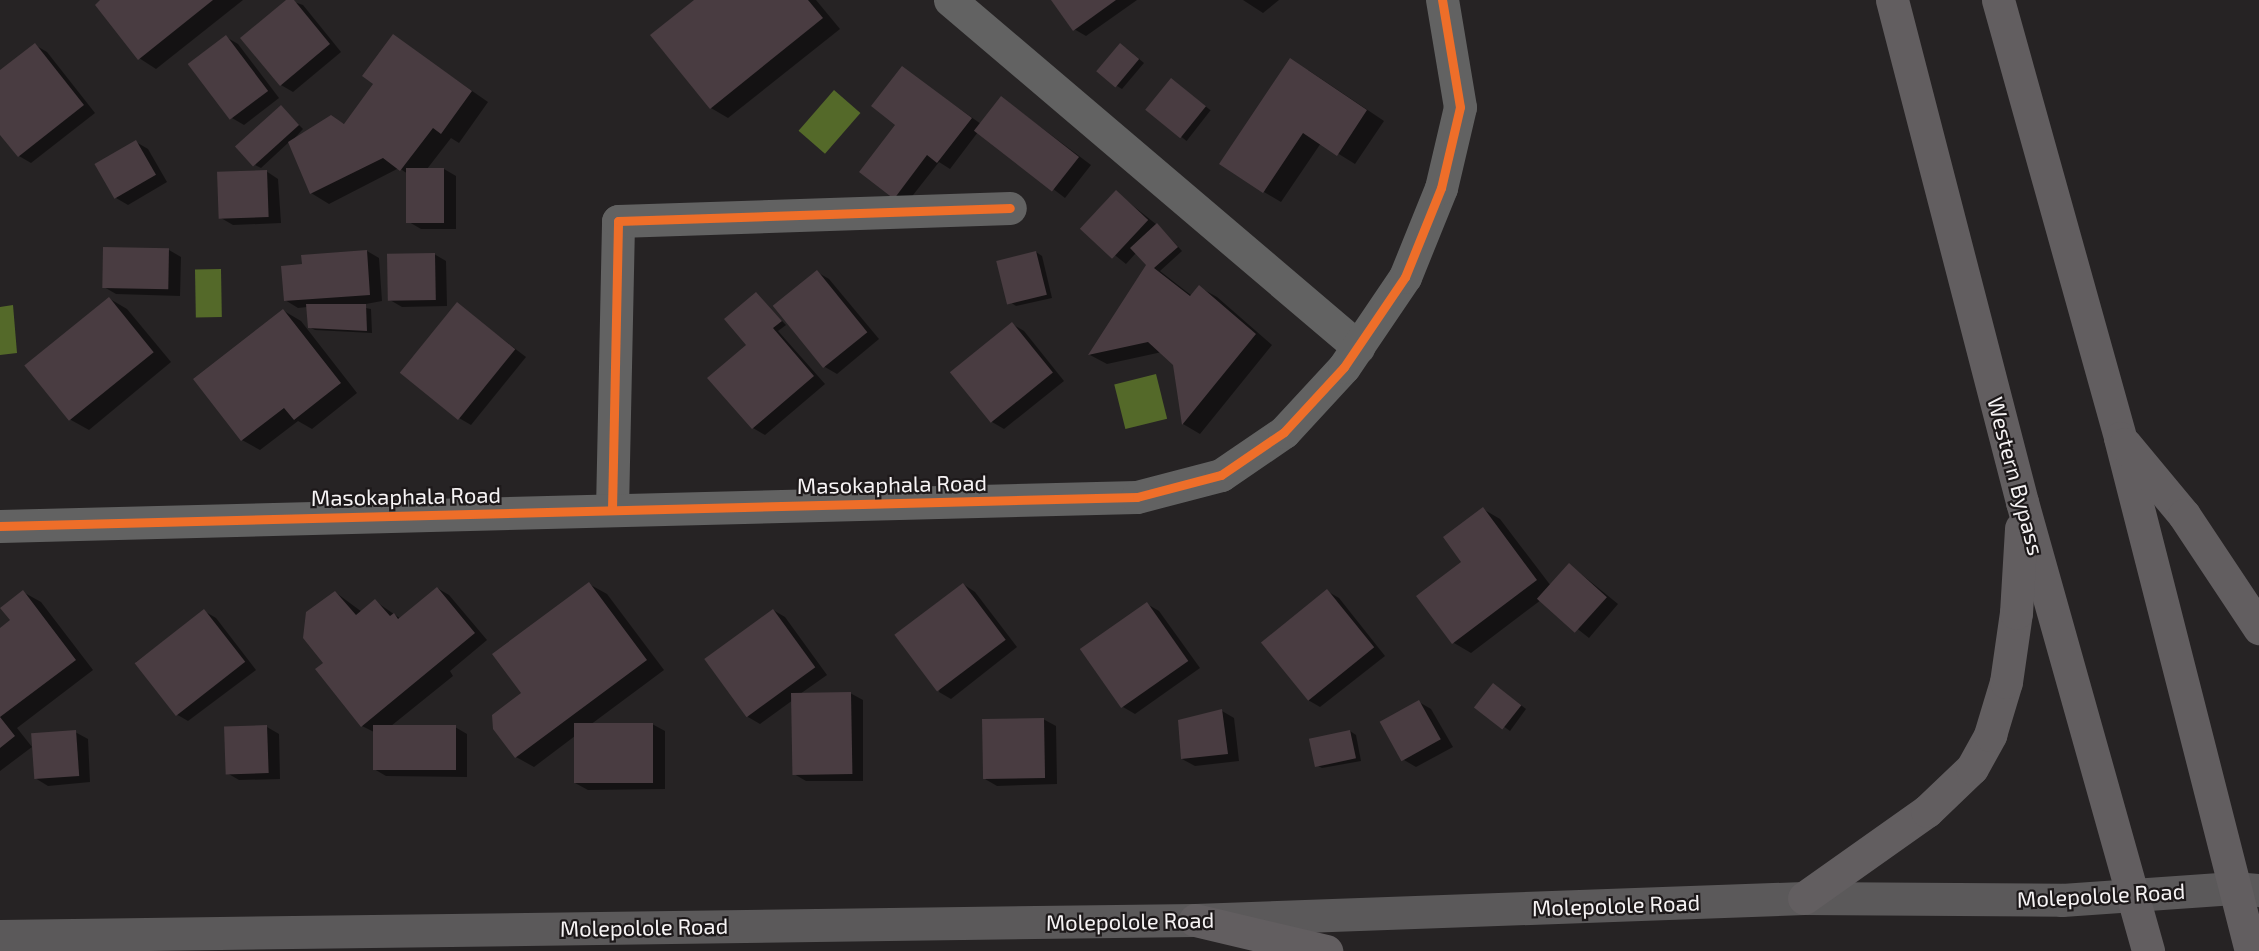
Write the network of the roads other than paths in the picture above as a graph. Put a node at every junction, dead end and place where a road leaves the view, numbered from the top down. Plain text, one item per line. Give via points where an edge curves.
1 (950, 0) edge
2 (1442, 0) edge
3 (1892, 0) edge
4 (1998, 0) edge
5 (1010, 208) dead end
6 (1358, 347) junction
7 (2120, 438) junction
8 (2022, 502) junction
9 (612, 510) junction
10 (0, 526) edge
11 (2259, 628) edge
12 (2246, 889) edge
13 (2133, 896) junction
14 (1804, 898) junction
15 (1195, 920) junction
16 (0, 936) edge
17 (1326, 951) edge
18 (2148, 951) edge
19 (2252, 951) edge

1 - 6 street
2 - 6 street, Masokaphala Road via 1460,107 1441,188 1405,277
3 - 8 highway, Western Bypass
4 - 7 highway
5 - 9 street via 618,221
6 - 9 street, Masokaphala Road via 1344,367 1275,438 1221,475 1137,498
7 - 11 highway via 2184,515
7 - 12 highway
8 - 13 highway, Western Bypass
8 - 14 highway via 2016,613 2006,682 1990,735 1972,768 1927,811
9 - 10 street, Masokaphala Road
12 - 13 main road, Molepolole Road
12 - 19 highway
13 - 14 main road, Molepolole Road via 2062,900
13 - 18 highway, Western Bypass
14 - 15 main road, Molepolole Road
15 - 16 main road, Molepolole Road
15 - 17 highway

